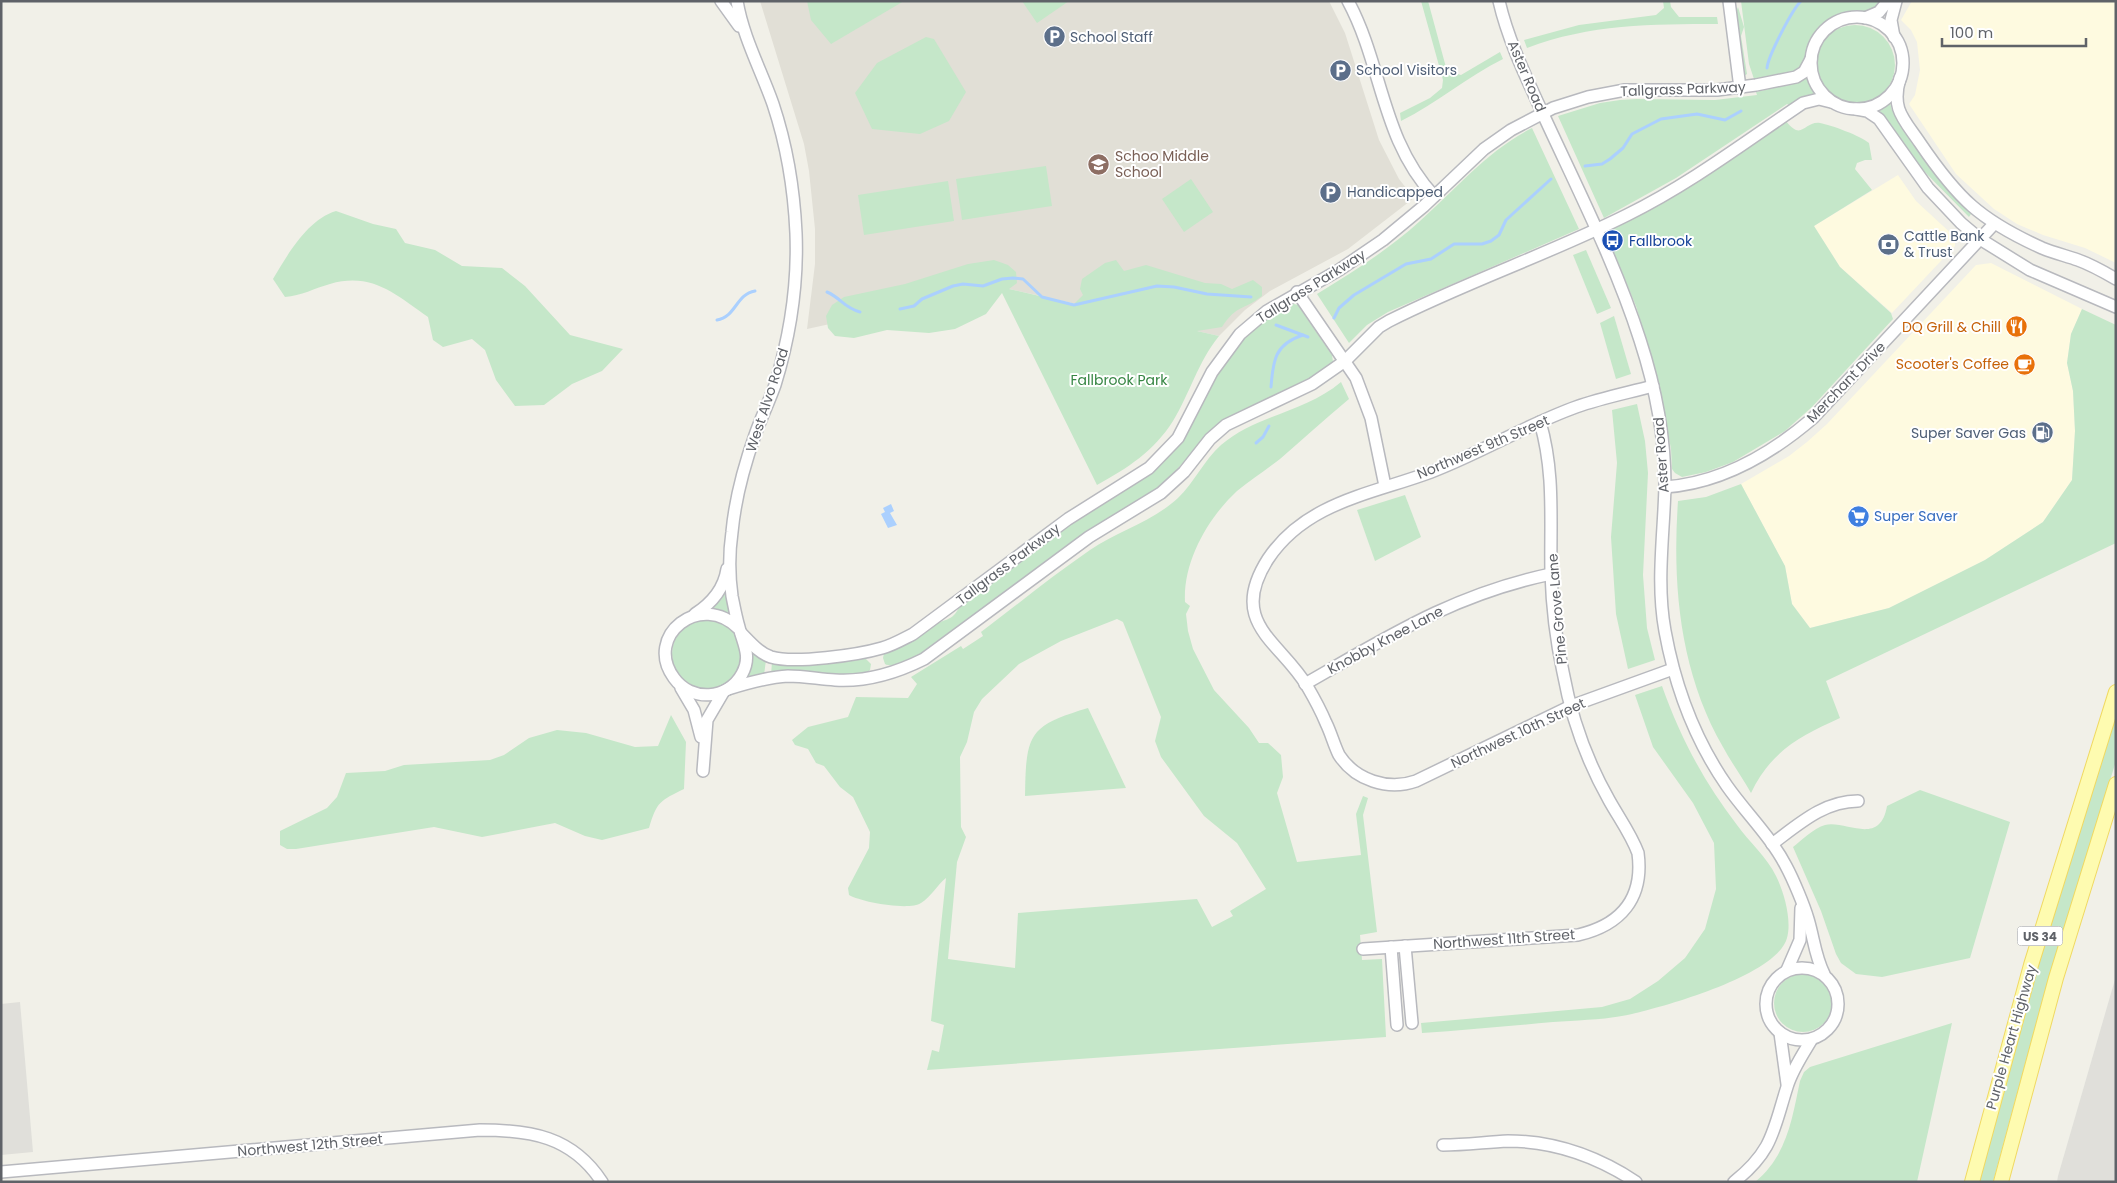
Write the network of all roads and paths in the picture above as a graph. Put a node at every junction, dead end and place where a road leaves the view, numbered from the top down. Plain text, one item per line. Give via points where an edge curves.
1 (721, 1) edge
2 (737, 1) edge
3 (1348, 1) edge
4 (1499, 1) edge
5 (1729, 1) edge
6 (1888, 1) edge
7 (1896, 1) edge
8 (1865, 18) junction
9 (1894, 37) junction
10 (749, 43) junction
11 (1811, 60) junction
12 (1900, 78) junction
13 (1740, 88) junction
14 (1831, 102) junction
15 (1856, 109) junction
16 (1542, 113) junction
17 (1434, 196) junction
18 (1994, 224) junction
19 (1595, 230) junction
20 (1980, 239) junction
21 (2116, 279) edge
22 (1298, 292) junction
23 (2116, 307) edge
24 (1345, 361) junction
25 (1653, 386) junction
26 (1540, 422) junction
27 (1386, 486) junction
28 (1664, 487) junction
29 (730, 553) junction
30 (1551, 574) junction
31 (691, 617) junction
32 (740, 631) junction
33 (1673, 669) junction
34 (679, 684) junction
35 (1306, 684) junction
36 (726, 690) junction
37 (2116, 692) edge
38 (1571, 706) junction
39 (704, 746) junction
40 (703, 771) dead end
41 (1362, 777) joint
42 (2116, 784) edge
43 (1858, 801) dead end
44 (1772, 844) junction
45 (1632, 899) joint
46 (1801, 904) junction
47 (1405, 946) junction
48 (1391, 947) junction
49 (1363, 949) dead end
50 (1787, 970) junction
51 (1824, 974) junction
52 (1412, 1022) dead end
53 (1398, 1025) dead end
54 (1780, 1034) junction
55 (1812, 1039) junction
56 (1787, 1086) junction
57 (1442, 1145) dead end
58 (1, 1172) edge
59 (602, 1182) edge
60 (1636, 1182) edge
61 (1734, 1182) edge
62 (1972, 1182) edge
63 (2001, 1182) edge

1 - 10 street, West Alvo Road
2 - 10 street, West Alvo Road
3 - 17 street via 1364,39 1395,136 1410,166
4 - 16 street, Aster Road via 1514,48
5 - 13 street
6 - 8 street via 1879,12
7 - 9 street via 1891,20
8 - 9 street via 1881,25
8 - 11 street via 1840,21 1826,30 1816,43
9 - 12 street via 1902,61
10 - 29 street, West Alvo Road via 786,150 795,208 797,255 788,333 775,385 744,470
11 - 13 street, Tallgrass Parkway via 1804,72 1796,77
11 - 14 street via 1816,83
12 - 15 street via 1886,98 1872,106
12 - 18 street via 1896,102 1905,120 1944,178 1972,208
13 - 16 street, Tallgrass Parkway via 1616,92 1573,101
14 - 15 street
14 - 19 street, Tallgrass Parkway via 1819,99 1803,103 1688,180
15 - 20 street via 1867,111 1879,119 1928,188
16 - 17 street, Tallgrass Parkway via 1497,138
16 - 19 street, Aster Road
17 - 22 street, Tallgrass Parkway via 1383,240 1339,270
18 - 20 street, Merchant Drive
18 - 21 street
19 - 24 street, Tallgrass Parkway via 1388,321
19 - 25 street, Aster Road via 1628,305
20 - 23 street via 2030,270
20 - 28 street, Merchant Drive via 1813,418 1793,435 1758,458 1718,477
22 - 24 street
22 - 32 street, Tallgrass Parkway via 1267,310 1234,340 1212,372 1178,438 1149,468 1068,519 913,634 894,644 868,651 788,659 762,652
24 - 27 street via 1356,378 1371,418
24 - 36 street, Tallgrass Parkway via 1306,388 1226,424 1161,493 1089,537 924,659 902,670 865,679 782,677
25 - 26 street, Northwest 9th Street via 1582,405
25 - 28 street, Aster Road via 1663,449
26 - 27 street, Northwest 9th Street via 1431,472
26 - 30 street, Pine Grove Lane via 1552,478
27 - 35 street, Northwest 9th Street via 1336,504 1302,523 1281,542 1267,561 1258,582 1254,604 1260,628
28 - 33 street, Aster Road via 1660,582 1664,627
29 - 31 street, West Alvo Road via 726,577 718,592
29 - 32 street, West Alvo Road via 732,596
30 - 35 street, Knobby Knee Lane via 1504,584 1414,621
30 - 38 street, Pine Grove Lane via 1557,637
31 - 32 street via 708,613 717,615 733,623
31 - 34 street via 676,627 666,652 669,670
32 - 36 street via 747,648 746,665 739,680
33 - 38 street, Northwest 10th Street
33 - 44 street, Aster Road via 1686,708 1708,754 1741,805
34 - 36 street via 701,695
34 - 39 street via 694,710
35 - 41 street, Northwest 9th Street via 1340,755
36 - 39 street via 707,720
37 - 62 main road, Purple Heart Highway / US 34 via 2029,974
38 - 41 street, Northwest 10th Street via 1416,782 1391,785
38 - 45 street, Pine Grove Lane via 1592,764 1638,854 1639,876
39 - 40 street
42 - 63 main road, Purple Heart Highway / US 34 via 2056,978
43 - 44 street via 1825,807
44 - 46 street, Aster Road via 1786,866
45 - 47 street, Northwest 11th Street via 1622,914 1608,924 1578,934
46 - 50 street, Aster Road via 1800,940
46 - 51 street, Aster Road via 1808,916 1815,954
47 - 48 street, Northwest 11th Street
47 - 52 street
48 - 49 street, Northwest 11th Street
48 - 53 street
50 - 51 street via 1806,967
50 - 54 street via 1771,985 1767,995 1768,1016
51 - 55 street via 1836,991 1838,1011 1830,1028
54 - 55 street via 1790,1039
54 - 56 street
55 - 56 street
56 - 61 street via 1770,1141 1752,1167
57 - 60 street via 1545,1144 1593,1158
58 - 59 street, Northwest 12th Street via 505,1130 550,1138 567,1147 582,1157

